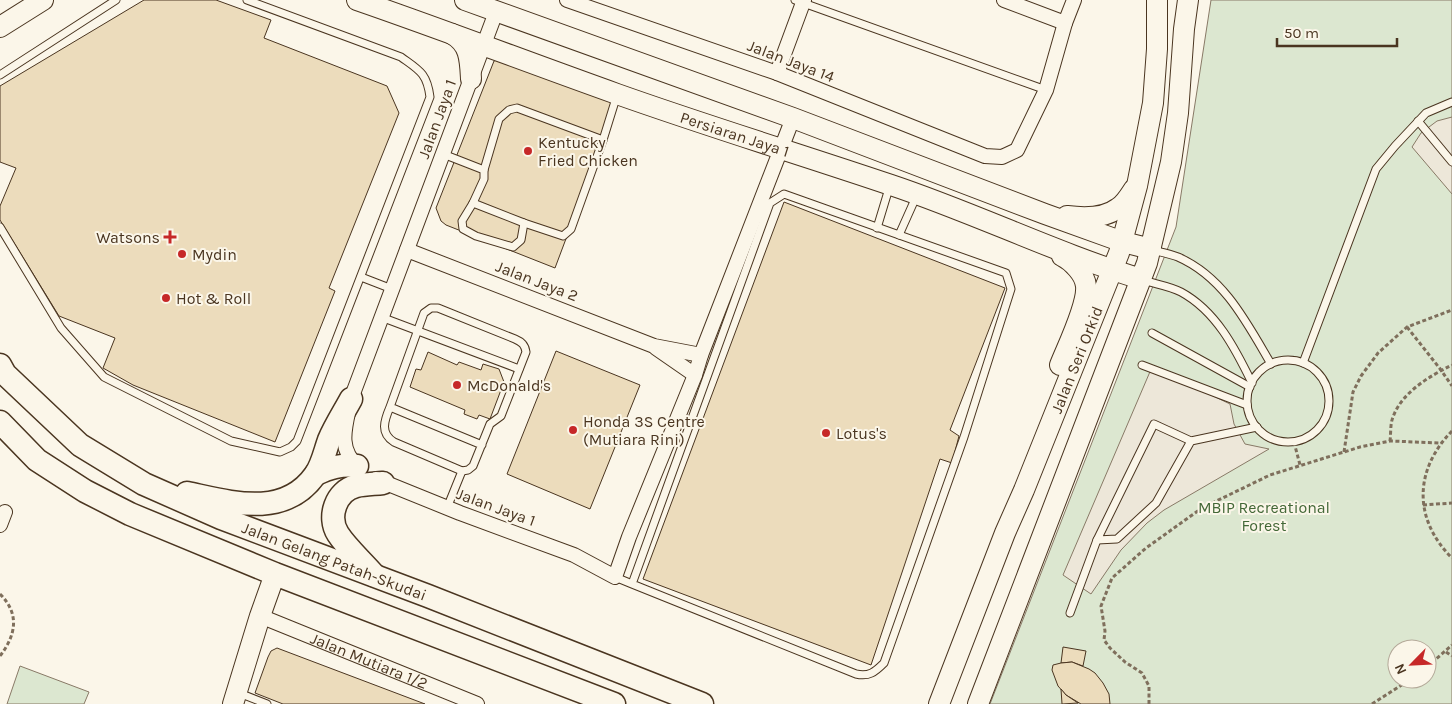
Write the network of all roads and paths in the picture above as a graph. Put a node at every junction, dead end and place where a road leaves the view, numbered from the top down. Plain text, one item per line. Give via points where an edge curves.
1 (43, 0) edge
2 (116, 0) edge
3 (247, 0) edge
4 (357, 0) edge
5 (465, 0) edge
6 (566, 0) edge
7 (1004, 0) edge
8 (1074, 0) edge
9 (1158, 0) edge
10 (1188, 0) edge
11 (801, 1) edge
12 (496, 12) junction
13 (1065, 23) junction
14 (0, 28) edge
15 (446, 31) junction
16 (484, 44) junction
17 (777, 73) junction
18 (0, 75) edge
19 (471, 79) junction
20 (1046, 90) junction
21 (617, 94) junction
22 (1452, 102) edge
23 (793, 118) junction
24 (1418, 121) junction
25 (603, 140) junction
26 (781, 150) junction
27 (443, 154) junction
28 (1452, 162) edge
29 (484, 170) junction
30 (890, 184) junction
31 (1137, 186) junction
32 (917, 194) junction
33 (473, 203) junction
34 (1045, 214) junction
35 (524, 223) junction
36 (0, 227) edge
37 (877, 228) junction
38 (899, 235) junction
39 (1029, 240) junction
40 (1123, 242) junction
41 (1151, 249) junction
42 (407, 250) junction
43 (1113, 270) junction
44 (361, 277) junction
45 (1141, 279) junction
46 (392, 288) junction
47 (1452, 310) edge
48 (382, 317) junction
49 (1407, 327) junction
50 (418, 330) junction
51 (1152, 333) dead end
52 (654, 346) junction
53 (707, 357) junction
54 (1303, 363) junction
55 (1271, 364) junction
56 (1452, 364) edge
57 (0, 365) edge
58 (1142, 365) dead end
59 (519, 369) junction
60 (1442, 370) junction
61 (701, 377) junction
62 (1251, 385) junction
63 (1452, 386) edge
64 (351, 399) junction
65 (1247, 405) junction
66 (390, 408) junction
67 (0, 422) edge
68 (1257, 427) junction
69 (1452, 431) edge
70 (1191, 441) junction
71 (1390, 441) junction
72 (1294, 442) junction
73 (1441, 443) junction
74 (482, 445) junction
75 (1344, 452) junction
76 (1300, 465) junction
77 (357, 466) junction
78 (462, 471) junction
79 (316, 474) junction
80 (383, 483) junction
81 (144, 484) junction
82 (1024, 490) junction
83 (1452, 503) edge
84 (1423, 505) junction
85 (447, 508) junction
86 (5, 512) dead end
87 (0, 525) edge
88 (1097, 540) junction
89 (1452, 558) edge
90 (275, 574) junction
91 (615, 577) junction
92 (377, 578) junction
93 (632, 584) junction
94 (0, 594) edge
95 (1070, 613) dead end
96 (260, 616) junction
97 (1452, 645) edge
98 (1446, 652) junction
99 (0, 656) edge
100 (1452, 656) edge
101 (1437, 659) edge
102 (1395, 689) edge
103 (234, 698) edge
104 (267, 704) edge
105 (477, 704) edge
106 (614, 704) edge
107 (702, 704) edge
108 (939, 704) edge
109 (978, 704) edge
110 (1149, 704) edge
111 (1372, 704) edge

1 - 14 main road
2 - 18 lane
3 - 44 lane via 401,57 422,72 429,86 430,97
4 - 15 main road, Persiaran Jaya 1
5 - 12 main road
6 - 17 street, Jalan Jaya 14
7 - 13 street
8 - 13 street
9 - 31 main road, Jalan Seri Orkid via 1153,102
10 - 41 main road, Jalan Seri Orkid via 1178,113
11 - 17 street
11 - 20 lane
12 - 16 street, Jalan Jaya 1
12 - 23 main road
13 - 20 street
15 - 16 main road, Persiaran Jaya 1
15 - 19 main road via 466,46
16 - 19 street, Jalan Jaya 1
16 - 21 main road, Persiaran Jaya 1
17 - 20 street, Jalan Jaya 14 via 985,156 1002,157 1017,150
19 - 27 street, Jalan Jaya 1
21 - 25 lane
21 - 26 main road, Persiaran Jaya 1
22 - 24 lane via 1426,113
23 - 26 street
23 - 34 main road
24 - 28 lane
24 - 54 lane via 1376,169
25 - 29 lane via 517,108 509,110 499,119
25 - 35 lane via 571,229 563,236
26 - 30 main road, Persiaran Jaya 1
26 - 53 street
27 - 29 lane
27 - 42 street, Jalan Jaya 1
29 - 33 lane via 484,179
30 - 32 main road, Persiaran Jaya 1
30 - 37 lane
31 - 34 main road via 1119,208 1106,215
31 - 40 main road, Jalan Seri Orkid
32 - 38 lane
32 - 39 main road, Persiaran Jaya 1
33 - 35 lane
33 - 35 lane via 462,221 463,229 476,236 512,247 521,240
34 - 40 main road
36 - 44 lane via 61,328 104,377 231,441 280,452 297,440
37 - 38 lane
37 - 53 lane via 784,194 770,203
38 - 93 lane via 1006,273 1011,288 964,437 884,663 868,675 856,674
39 - 43 main road, Persiaran Jaya 1
39 - 82 main road via 1069,260 1082,275 1086,286 1084,302 1046,404
40 - 41 main road
40 - 43 main road, Jalan Seri Orkid
41 - 45 main road, Jalan Seri Orkid
41 - 55 lane via 1178,257 1204,272 1245,319
42 - 46 street, Jalan Jaya 1
42 - 52 street, Jalan Jaya 2
43 - 45 main road, Persiaran Jaya 1
43 - 82 main road, Jalan Seri Orkid
44 - 46 lane
45 - 62 lane via 1180,291 1209,313 1235,348
45 - 109 main road, Jalan Seri Orkid
46 - 48 street, Jalan Jaya 1
47 - 49 path
48 - 50 lane
48 - 64 street, Jalan Jaya 1
49 - 60 path
49 - 75 path via 1378,353 1361,376 1353,392
50 - 59 lane
50 - 59 lane via 424,313 438,308 521,342 526,352
50 - 66 lane
51 - 62 lane
52 - 53 street, Jalan Jaya 2
52 - 61 street, Jalan Jaya 2
53 - 61 street
54 - 55 lane via 1290,360
54 - 72 lane via 1323,380 1329,405 1326,418 1318,429 1307,438
55 - 62 lane via 1256,376
56 - 60 path
57 - 81 main road, Jalan Gelang Patah-Skudai via 5,374 80,446
58 - 65 lane
59 - 74 lane via 501,416 490,424
60 - 63 path
60 - 71 path via 1405,397 1393,417
61 - 91 street via 629,537
61 - 93 lane
62 - 65 lane
64 - 77 street, Jalan Jaya 1 via 344,443
64 - 79 main road via 330,438
65 - 68 lane
66 - 74 lane
66 - 78 lane via 384,427 389,438
67 - 90 main road, Jalan Gelang Patah-Skudai via 37,460 85,491 130,514
68 - 70 lane
68 - 72 lane via 1280,442
69 - 73 path
70 - 88 lane via 1156,503 1117,539
70 - 88 lane via 1154,424
71 - 73 path
71 - 75 path
72 - 76 path
73 - 84 path via 1426,472
74 - 78 lane via 473,466
75 - 76 path
76 - 110 path via 1270,475 1202,508 1146,548 1112,578 1101,606 1104,640 1125,662 1142,673 1148,686
77 - 79 main road via 340,466
77 - 80 street, Jalan Jaya 1
78 - 85 lane
79 - 81 main road via 290,497 268,504 241,504
80 - 85 street, Jalan Jaya 1
80 - 92 main road via 347,490 340,496 332,518 338,533
81 - 92 main road, Jalan Gelang Patah-Skudai via 221,518
82 - 108 main road, Jalan Seri Orkid
83 - 84 path
84 - 89 path via 1429,527
85 - 91 street, Jalan Jaya 1 via 574,555
86 - 87 street
88 - 95 lane
90 - 96 main road
90 - 106 main road, Jalan Gelang Patah-Skudai
91 - 93 lane
92 - 107 main road, Jalan Gelang Patah-Skudai
94 - 99 path via 12,609 14,627 11,641
96 - 103 main road
96 - 105 street, Jalan Mutiara 1/2
97 - 98 path
98 - 100 path
98 - 101 path
102 - 111 path
103 - 104 lane

